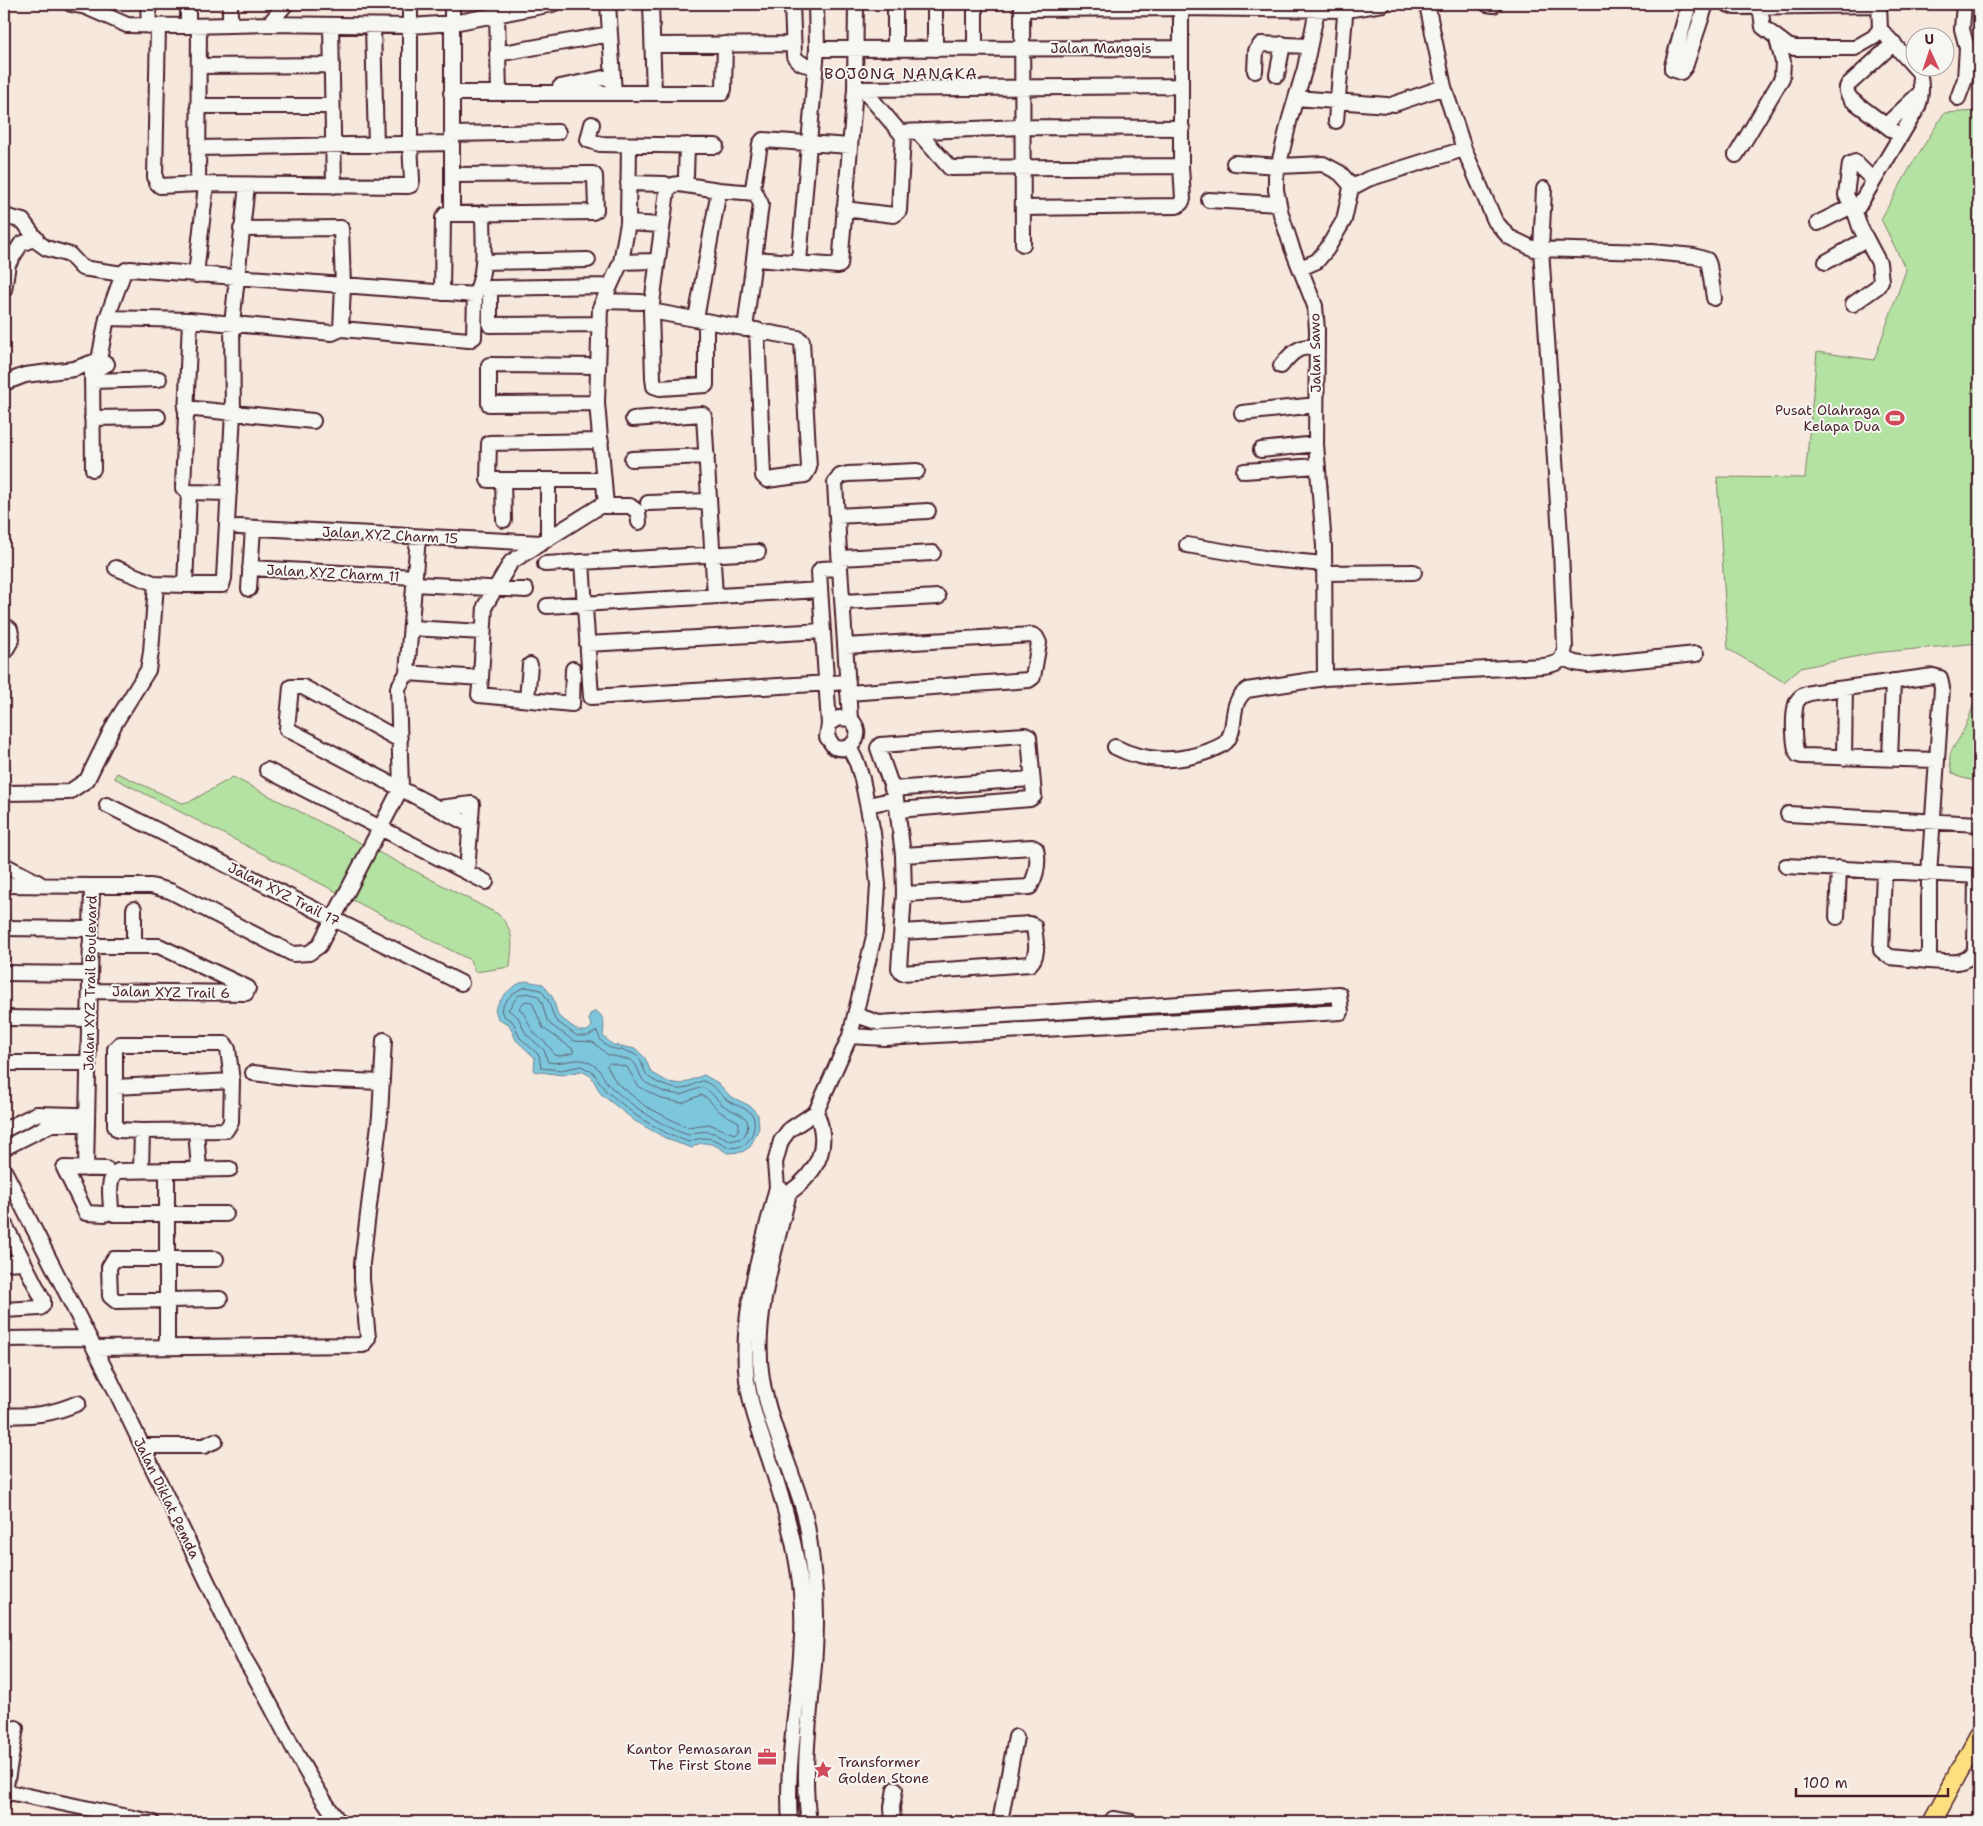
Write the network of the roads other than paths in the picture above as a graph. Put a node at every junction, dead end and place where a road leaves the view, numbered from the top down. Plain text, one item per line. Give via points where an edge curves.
1 (71, 4) edge
2 (148, 4) edge
3 (188, 4) edge
4 (230, 4) edge
5 (286, 4) edge
6 (410, 4) edge
7 (452, 4) edge
8 (553, 4) edge
9 (608, 4) edge
10 (650, 4) edge
11 (792, 4) edge
12 (816, 4) edge
13 (856, 4) edge
14 (895, 4) edge
15 (935, 4) edge
16 (975, 4) edge
17 (1384, 4) edge
18 (1427, 4) edge
19 (1689, 4) edge
20 (1706, 4) edge
21 (1727, 4) edge
22 (1879, 4) edge
23 (1964, 4) edge
24 (1022, 6) edge
25 (1181, 6) edge
26 (1760, 6) junction
27 (1346, 7) edge
28 (106, 10) edge
29 (1317, 10) junction
30 (497, 14) junction
31 (453, 23) junction
32 (269, 24) junction
33 (230, 25) junction
34 (331, 25) junction
35 (153, 26) junction
36 (194, 26) junction
37 (374, 26) junction
38 (411, 26) junction
39 (1880, 29) junction
40 (610, 34) junction
41 (1777, 39) junction
42 (1894, 43) junction
43 (725, 44) junction
44 (793, 44) junction
45 (1283, 44) junction
46 (653, 45) junction
47 (1310, 46) junction
48 (1181, 48) junction
49 (856, 49) junction
50 (895, 49) junction
51 (935, 49) junction
52 (975, 49) junction
53 (1021, 49) junction
54 (816, 50) junction
55 (497, 54) junction
56 (332, 65) junction
57 (199, 66) junction
58 (815, 66) junction
59 (1255, 71) dead end
60 (1277, 75) dead end
61 (613, 76) junction
62 (1181, 86) junction
63 (1444, 87) junction
64 (859, 89) junction
65 (1021, 89) junction
66 (1921, 92) junction
67 (451, 93) junction
68 (499, 93) junction
69 (533, 93) junction
70 (614, 93) junction
71 (654, 93) junction
72 (1296, 98) junction
73 (1958, 98) dead end
74 (1336, 101) junction
75 (198, 106) junction
76 (332, 106) junction
77 (1336, 121) dead end
78 (592, 124) dead end
79 (1886, 126) junction
80 (1021, 127) junction
81 (1182, 128) junction
82 (558, 132) dead end
83 (901, 132) junction
84 (918, 132) junction
85 (1900, 136) junction
86 (452, 139) junction
87 (410, 144) junction
88 (809, 144) junction
89 (376, 145) junction
90 (629, 145) junction
91 (687, 145) junction
92 (332, 146) junction
93 (716, 146) dead end
94 (850, 146) junction
95 (198, 148) junction
96 (1464, 149) junction
97 (1736, 154) dead end
98 (1234, 163) dead end
99 (1182, 166) junction
100 (1280, 166) junction
101 (1022, 168) junction
102 (453, 175) junction
103 (686, 176) dead end
104 (1873, 180) junction
105 (202, 184) junction
106 (628, 184) junction
107 (666, 184) dead end
108 (247, 185) junction
109 (334, 186) junction
110 (1351, 188) junction
111 (1544, 189) dead end
112 (719, 190) junction
113 (755, 193) junction
114 (1209, 200) dead end
115 (1279, 204) junction
116 (1022, 208) junction
117 (844, 209) junction
118 (1853, 209) junction
119 (452, 212) junction
120 (483, 214) junction
121 (4, 216) edge
122 (628, 223) junction
123 (1818, 223) dead end
124 (660, 225) dead end
125 (241, 229) junction
126 (36, 238) junction
127 (1866, 239) junction
128 (1023, 244) dead end
129 (1542, 249) junction
130 (755, 259) junction
131 (588, 260) dead end
132 (652, 261) dead end
133 (483, 262) junction
134 (621, 262) junction
135 (799, 262) junction
136 (1826, 262) dead end
137 (1301, 268) junction
138 (123, 274) junction
139 (196, 274) junction
140 (236, 278) junction
141 (344, 286) junction
142 (609, 286) junction
143 (4, 290) edge
144 (442, 293) junction
145 (475, 295) junction
146 (1714, 298) dead end
147 (603, 301) junction
148 (1853, 304) dead end
149 (646, 307) junction
150 (107, 318) junction
151 (190, 320) junction
152 (701, 320) junction
153 (232, 324) junction
154 (600, 324) junction
155 (341, 329) junction
156 (751, 330) junction
157 (105, 335) junction
158 (1317, 347) junction
159 (107, 364) junction
160 (598, 366) junction
161 (1281, 366) dead end
162 (159, 379) dead end
163 (92, 380) junction
164 (107, 380) junction
165 (4, 383) edge
166 (597, 402) junction
167 (1316, 405) junction
168 (185, 408) junction
169 (232, 413) junction
170 (1242, 413) dead end
171 (158, 417) dead end
172 (92, 418) junction
173 (633, 418) dead end
174 (313, 421) dead end
175 (601, 442) junction
176 (1316, 444) junction
177 (1261, 450) dead end
178 (707, 456) junction
179 (632, 459) dead end
180 (1317, 466) junction
181 (93, 469) dead end
182 (917, 471) dead end
183 (1244, 471) dead end
184 (503, 480) junction
185 (548, 480) junction
186 (604, 480) junction
187 (189, 492) junction
188 (229, 493) junction
189 (709, 501) junction
190 (648, 504) dead end
191 (606, 506) junction
192 (928, 511) dead end
193 (837, 516) junction
194 (504, 520) dead end
195 (639, 522) dead end
196 (239, 527) dead end
197 (253, 528) junction
198 (418, 537) junction
199 (545, 541) junction
200 (1187, 545) dead end
201 (758, 552) dead end
202 (933, 553) dead end
203 (712, 555) junction
204 (582, 562) junction
205 (840, 563) junction
206 (545, 564) dead end
207 (116, 568) dead end
208 (250, 568) junction
209 (1324, 568) junction
210 (1414, 572) dead end
211 (415, 580) junction
212 (156, 584) junction
213 (184, 584) junction
214 (496, 588) junction
215 (249, 589) dead end
216 (526, 590) dead end
217 (820, 590) junction
218 (715, 596) junction
219 (938, 598) dead end
220 (843, 602) junction
221 (584, 604) junction
222 (547, 606) dead end
223 (4, 625) edge
224 (411, 628) junction
225 (823, 631) junction
226 (483, 632) junction
227 (587, 644) junction
228 (845, 646) junction
229 (4, 653) edge
230 (1696, 654) dead end
231 (1563, 658) junction
232 (530, 665) dead end
233 (573, 669) dead end
234 (407, 673) junction
235 (480, 678) junction
236 (1325, 678) junction
237 (1893, 682) junction
238 (827, 683) junction
239 (848, 687) junction
240 (1845, 688) junction
241 (527, 699) junction
242 (850, 719) junction
243 (829, 724) junction
244 (400, 740) junction
245 (849, 747) junction
246 (1115, 747) dead end
247 (1844, 758) junction
248 (1890, 759) junction
249 (1936, 760) junction
250 (267, 770) dead end
251 (1032, 779) junction
252 (401, 788) junction
253 (4, 793) edge
254 (895, 799) junction
255 (107, 805) dead end
256 (868, 805) junction
257 (439, 808) junction
258 (1788, 814) dead end
259 (1932, 822) junction
260 (1979, 824) edge
261 (470, 825) junction
262 (380, 828) junction
263 (903, 855) junction
264 (4, 865) edge
265 (1786, 866) dead end
266 (1839, 868) junction
267 (467, 872) junction
268 (1884, 872) junction
269 (1929, 874) junction
270 (1978, 876) edge
271 (486, 882) dead end
272 (4, 885) edge
273 (42, 885) junction
274 (92, 886) junction
275 (904, 894) junction
276 (134, 909) dead end
277 (1837, 917) dead end
278 (333, 919) junction
279 (1977, 925) edge
280 (4, 928) edge
281 (91, 929) junction
282 (902, 932) junction
283 (90, 946) junction
284 (134, 946) junction
285 (1929, 961) junction
286 (4, 973) edge
287 (90, 974) junction
288 (461, 983) dead end
289 (90, 991) junction
290 (856, 1015) junction
291 (4, 1018) edge
292 (89, 1019) junction
293 (884, 1023) junction
294 (850, 1036) junction
295 (885, 1038) junction
296 (384, 1040) dead end
297 (4, 1063) edge
298 (88, 1063) junction
299 (254, 1073) dead end
300 (232, 1082) junction
301 (382, 1082) junction
302 (115, 1087) junction
303 (816, 1112) junction
304 (87, 1120) junction
305 (4, 1130) edge
306 (196, 1130) junction
307 (142, 1131) junction
308 (4, 1148) edge
309 (86, 1169) junction
310 (106, 1169) dead end
311 (199, 1169) junction
312 (230, 1169) dead end
313 (4, 1170) edge
314 (141, 1171) junction
315 (167, 1171) junction
316 (783, 1190) junction
317 (167, 1212) junction
318 (105, 1214) dead end
319 (226, 1214) dead end
320 (4, 1223) edge
321 (168, 1259) junction
322 (216, 1259) dead end
323 (24, 1262) junction
324 (4, 1263) edge
325 (220, 1299) dead end
326 (167, 1301) junction
327 (4, 1310) edge
328 (4, 1339) edge
329 (92, 1343) junction
330 (167, 1344) junction
331 (78, 1402) dead end
332 (4, 1415) edge
333 (215, 1442) dead end
334 (142, 1446) junction
335 (16, 1728) dead end
336 (1979, 1735) edge
337 (1016, 1737) dead end
338 (894, 1788) dead end
339 (4, 1793) edge
340 (1113, 1819) dead end
341 (152, 1822) edge
342 (339, 1822) edge
343 (790, 1822) edge
344 (809, 1822) edge
345 (893, 1822) edge
346 (1000, 1822) edge
347 (1131, 1822) edge
348 (1932, 1822) edge

1 - 28 street
2 - 35 street
3 - 36 street
4 - 33 street
5 - 32 street
6 - 38 street
7 - 31 street
8 - 30 street
9 - 40 street
10 - 46 street
11 - 44 street
12 - 54 street
13 - 49 street
14 - 50 street
15 - 51 street
16 - 52 street
17 - 27 street
18 - 63 street
19 - 20 street via 1689,30
21 - 26 street via 1734,7
22 - 26 street
22 - 39 street
23 - 73 street via 1961,24 1968,48 1965,78
24 - 25 street
24 - 53 street
25 - 29 street
25 - 48 street
26 - 41 street via 1763,27
27 - 29 street
27 - 74 street
28 - 35 street via 127,25
29 - 47 street, Jalan Sawo
30 - 31 street
30 - 55 street
31 - 38 street
31 - 67 street
32 - 33 street
32 - 34 street
33 - 36 street
34 - 37 street
34 - 56 street
35 - 36 street
35 - 105 street via 156,181 160,186
36 - 57 street
37 - 38 street
37 - 89 street
38 - 87 street
39 - 41 street via 1869,41 1855,48 1794,48
39 - 42 street
40 - 55 street
40 - 61 street
41 - 97 street via 1783,62 1782,78
42 - 66 street via 1919,72
42 - 79 street via 1847,87 1848,96
43 - 44 street
43 - 46 street
43 - 71 street via 722,93
44 - 58 street via 798,62
45 - 47 street
45 - 59 street via 1261,44 1256,51
45 - 60 street
46 - 71 street
47 - 72 street, Jalan Sawo
48 - 53 street, Jalan Manggis
48 - 62 street
49 - 50 street, Jalan Manggis
49 - 54 street, Jalan Manggis
49 - 64 street
50 - 51 street, Jalan Manggis
51 - 52 street, Jalan Manggis
52 - 53 street, Jalan Manggis
53 - 65 street
54 - 58 street
55 - 68 street
56 - 57 street
56 - 76 street
57 - 75 street
58 - 88 street
61 - 69 street
61 - 70 street
62 - 65 street
62 - 81 street
63 - 74 street via 1391,105
63 - 96 street
64 - 65 street
64 - 83 street
64 - 94 street
65 - 80 street
66 - 79 street
66 - 85 street via 1918,107
67 - 68 street
67 - 86 street
68 - 69 street
69 - 70 street
70 - 71 street
72 - 74 street
72 - 100 street, Jalan Sawo
74 - 77 street
75 - 76 street
75 - 95 street
76 - 92 street
78 - 90 street via 588,140 600,144
79 - 85 street
80 - 81 street
80 - 84 street
80 - 101 street
81 - 99 street
82 - 86 street
83 - 84 street
83 - 117 street via 898,214
84 - 101 street via 950,168
85 - 104 street
86 - 87 street
86 - 102 street
87 - 89 street
87 - 109 street via 412,180 409,186
88 - 94 street
88 - 113 street via 763,140 753,182
88 - 135 street
89 - 92 street
90 - 91 street
90 - 106 street
91 - 93 street
91 - 103 street
92 - 95 street
92 - 109 street
94 - 117 street
95 - 105 street
96 - 110 street via 1368,179
96 - 129 street via 1495,221 1510,237
98 - 100 street
99 - 101 street
99 - 116 street via 1183,199 1177,206
100 - 110 street via 1324,164 1340,174
100 - 115 street, Jalan Sawo via 1276,176
101 - 116 street
102 - 119 street
102 - 120 street via 595,175 596,210 593,212
104 - 118 street
104 - 118 street via 1855,162 1850,164 1846,195
105 - 108 street
105 - 139 street
106 - 107 street
106 - 122 street
108 - 109 street
108 - 125 street
110 - 137 street via 1344,220 1327,249 1317,261
111 - 129 street
112 - 113 street
112 - 149 street via 679,184 667,191
112 - 152 street
113 - 130 street via 761,204
114 - 115 street
115 - 137 street, Jalan Sawo
116 - 128 street
117 - 135 street via 839,266
118 - 123 street
118 - 127 street
119 - 120 street
119 - 144 street via 443,218
120 - 133 street
121 - 126 street via 23,222
122 - 124 street
122 - 134 street
125 - 140 street
125 - 141 street via 340,227
126 - 138 street via 46,248 70,255 82,268
126 - 143 street via 21,244 8,264
127 - 136 street
127 - 148 street via 1879,263 1881,281
129 - 146 street via 1694,256 1707,260
129 - 231 street via 1561,550
130 - 135 street
130 - 156 street
131 - 133 street
132 - 134 street
133 - 145 street
134 - 142 street
137 - 158 street, Jalan Sawo via 1314,306
138 - 139 street via 130,269
138 - 150 street
139 - 140 street
140 - 141 street
140 - 153 street
141 - 144 street
141 - 155 street
142 - 147 street
142 - 154 street via 490,288 490,325
144 - 145 street
145 - 155 street via 474,337 469,340
147 - 149 street
147 - 154 street
149 - 152 street
149 - 152 street via 652,378 654,386 660,388 706,385
150 - 151 street
150 - 157 street
151 - 153 street
151 - 168 street
152 - 156 street
153 - 155 street via 332,332
153 - 169 street
154 - 160 street
156 - 156 street via 802,341 809,468 805,475 767,480 763,476
157 - 159 street
157 - 165 street via 99,360 74,369 25,375
158 - 161 street via 1294,351
158 - 167 street, Jalan Sawo
159 - 163 street via 92,371
159 - 164 street
160 - 166 street
160 - 166 street via 489,365 489,404
162 - 164 street
163 - 164 street
163 - 172 street
166 - 175 street
167 - 170 street
167 - 176 street, Jalan Sawo
168 - 169 street
168 - 187 street via 182,488
169 - 174 street
169 - 188 street
171 - 172 street
172 - 181 street
173 - 178 street via 703,414
175 - 184 street via 488,443 488,480
175 - 186 street
176 - 177 street
176 - 180 street, Jalan Sawo
178 - 179 street
178 - 189 street
180 - 183 street
180 - 209 street, Jalan Sawo
182 - 193 street via 840,476 835,483
184 - 185 street
184 - 194 street
185 - 186 street
185 - 199 street
186 - 191 street
187 - 188 street
187 - 213 street
188 - 213 street via 224,582 218,586
189 - 190 street
189 - 203 street
191 - 195 street via 630,506 638,512
191 - 199 street via 600,506
192 - 193 street
193 - 205 street
196 - 197 street, Jalan XYZ Charm 15
197 - 198 street, Jalan XYZ Charm 15
197 - 208 street, Jalan XYZ Charm 11
198 - 199 street, Jalan XYZ Charm 15
198 - 211 street
199 - 214 street via 511,562
200 - 209 street
201 - 203 street
202 - 205 street
203 - 204 street
203 - 218 street
204 - 206 street
204 - 221 street
205 - 217 street via 820,569
205 - 220 street
207 - 212 street
208 - 211 street, Jalan XYZ Charm 11
208 - 215 street, Jalan XYZ Charm 11
209 - 210 street
209 - 236 street, Jalan Sawo
211 - 214 street, Jalan XYZ Charm 11
211 - 224 street
212 - 213 street
212 - 253 street via 148,670 115,723 87,780 69,792
214 - 216 street, Jalan XYZ Charm 11
214 - 226 street via 485,606
217 - 218 street
217 - 225 street
218 - 221 street
219 - 220 street
220 - 228 street
221 - 222 street
221 - 227 street
223 - 229 street via 10,629 12,639
224 - 226 street
224 - 234 street
225 - 227 street
225 - 238 street
226 - 235 street
227 - 238 street via 592,697
228 - 239 street
228 - 239 street via 1032,635 1039,643 1033,677 1029,680
230 - 231 street via 1588,665
231 - 236 street via 1557,664 1543,666
232 - 241 street
233 - 241 street via 572,704
234 - 235 street
234 - 244 street via 398,688
235 - 241 street via 479,695
236 - 246 street via 1247,690 1239,695 1226,742 1196,756 1153,759
237 - 240 street
237 - 248 street
237 - 249 street via 1934,676 1940,678
238 - 239 street
238 - 243 street
239 - 242 street
240 - 247 street
240 - 247 street via 1802,696 1794,714 1798,755
242 - 243 street via 838,718
242 - 245 street via 858,734 856,742
243 - 245 street via 826,734 830,743 839,748
244 - 252 street
244 - 252 street via 303,687 291,687 287,729
245 - 256 street via 857,762
247 - 248 street
248 - 249 street
249 - 259 street
250 - 262 street
251 - 254 street
251 - 254 street via 1035,790 1030,799
251 - 254 street via 1028,736 880,745
252 - 257 street
252 - 262 street, Jalan XYZ Trail Boulevard
254 - 256 street
254 - 263 street
255 - 278 street, Jalan XYZ Trail 17
256 - 290 street via 878,898 875,932
257 - 261 street
257 - 261 street via 472,804
258 - 259 street
259 - 260 street
259 - 269 street
261 - 267 street
262 - 267 street
262 - 278 street, Jalan XYZ Trail Boulevard
263 - 275 street
263 - 275 street via 1032,847 1037,855 1036,872 1030,887
264 - 273 street
265 - 266 street
266 - 268 street
266 - 277 street
267 - 271 street
268 - 269 street
268 - 285 street via 1881,950 1890,957
269 - 270 street
269 - 285 street
270 - 279 street
272 - 273 street
273 - 274 street
274 - 278 street, Jalan XYZ Trail Boulevard via 151,886 170,890 293,954 309,953 319,946
274 - 281 street, Jalan XYZ Trail Boulevard
275 - 282 street
276 - 284 street
278 - 288 street, Jalan XYZ Trail 17
279 - 285 street via 1975,949 1969,959 1961,962
280 - 281 street
281 - 283 street, Jalan XYZ Trail Boulevard
282 - 282 street via 1030,924 1034,926 1037,953 1030,964 902,973 898,968
283 - 284 street
283 - 287 street, Jalan XYZ Trail Boulevard
284 - 289 street, Jalan XYZ Trail 6 via 160,946 248,988 246,993
286 - 287 street
287 - 289 street, Jalan XYZ Trail Boulevard
289 - 292 street, Jalan XYZ Trail Boulevard
290 - 293 street
290 - 294 street
291 - 292 street
292 - 298 street, Jalan XYZ Trail Boulevard
293 - 295 street
293 - 295 street via 1339,994 1341,1012
294 - 295 street
294 - 303 street
296 - 301 street
297 - 298 street
298 - 304 street, Jalan XYZ Trail Boulevard
299 - 301 street
300 - 302 street
300 - 302 street via 225,1044 120,1044 115,1049
300 - 306 street via 229,1127 222,1131
301 - 330 street via 362,1263 368,1338 365,1343
302 - 307 street via 116,1128
303 - 316 street via 789,1130 781,1141 775,1163
303 - 316 street via 823,1132 818,1162 803,1182
304 - 305 street via 36,1114
304 - 308 street via 52,1124
304 - 309 street, Jalan XYZ Trail Boulevard
306 - 307 street
306 - 311 street
307 - 314 street
309 - 310 street
309 - 318 street via 64,1168 86,1213
311 - 312 street
311 - 315 street
313 - 329 street, Jalan Diklat Pemda
314 - 315 street
314 - 317 street via 118,1171 112,1176 112,1212
315 - 317 street
316 - 343 street via 752,1290 746,1334 747,1379 754,1412 789,1520 801,1592 801,1653
316 - 344 street via 760,1337 762,1377 769,1409 805,1517 815,1592 816,1653 805,1784
317 - 319 street
317 - 321 street
320 - 323 street
321 - 322 street
321 - 326 street
321 - 326 street via 114,1259 109,1267 110,1296 114,1301
323 - 324 street
323 - 327 street via 44,1305
325 - 326 street
326 - 330 street
328 - 329 street
329 - 330 street
329 - 334 street, Jalan Diklat Pemda
331 - 332 street via 44,1415
333 - 334 street via 204,1446
334 - 342 street, Jalan Diklat Pemda via 244,1658 317,1790
335 - 339 street
336 - 348 main road
337 - 346 street
338 - 345 street
339 - 341 street
340 - 347 street

